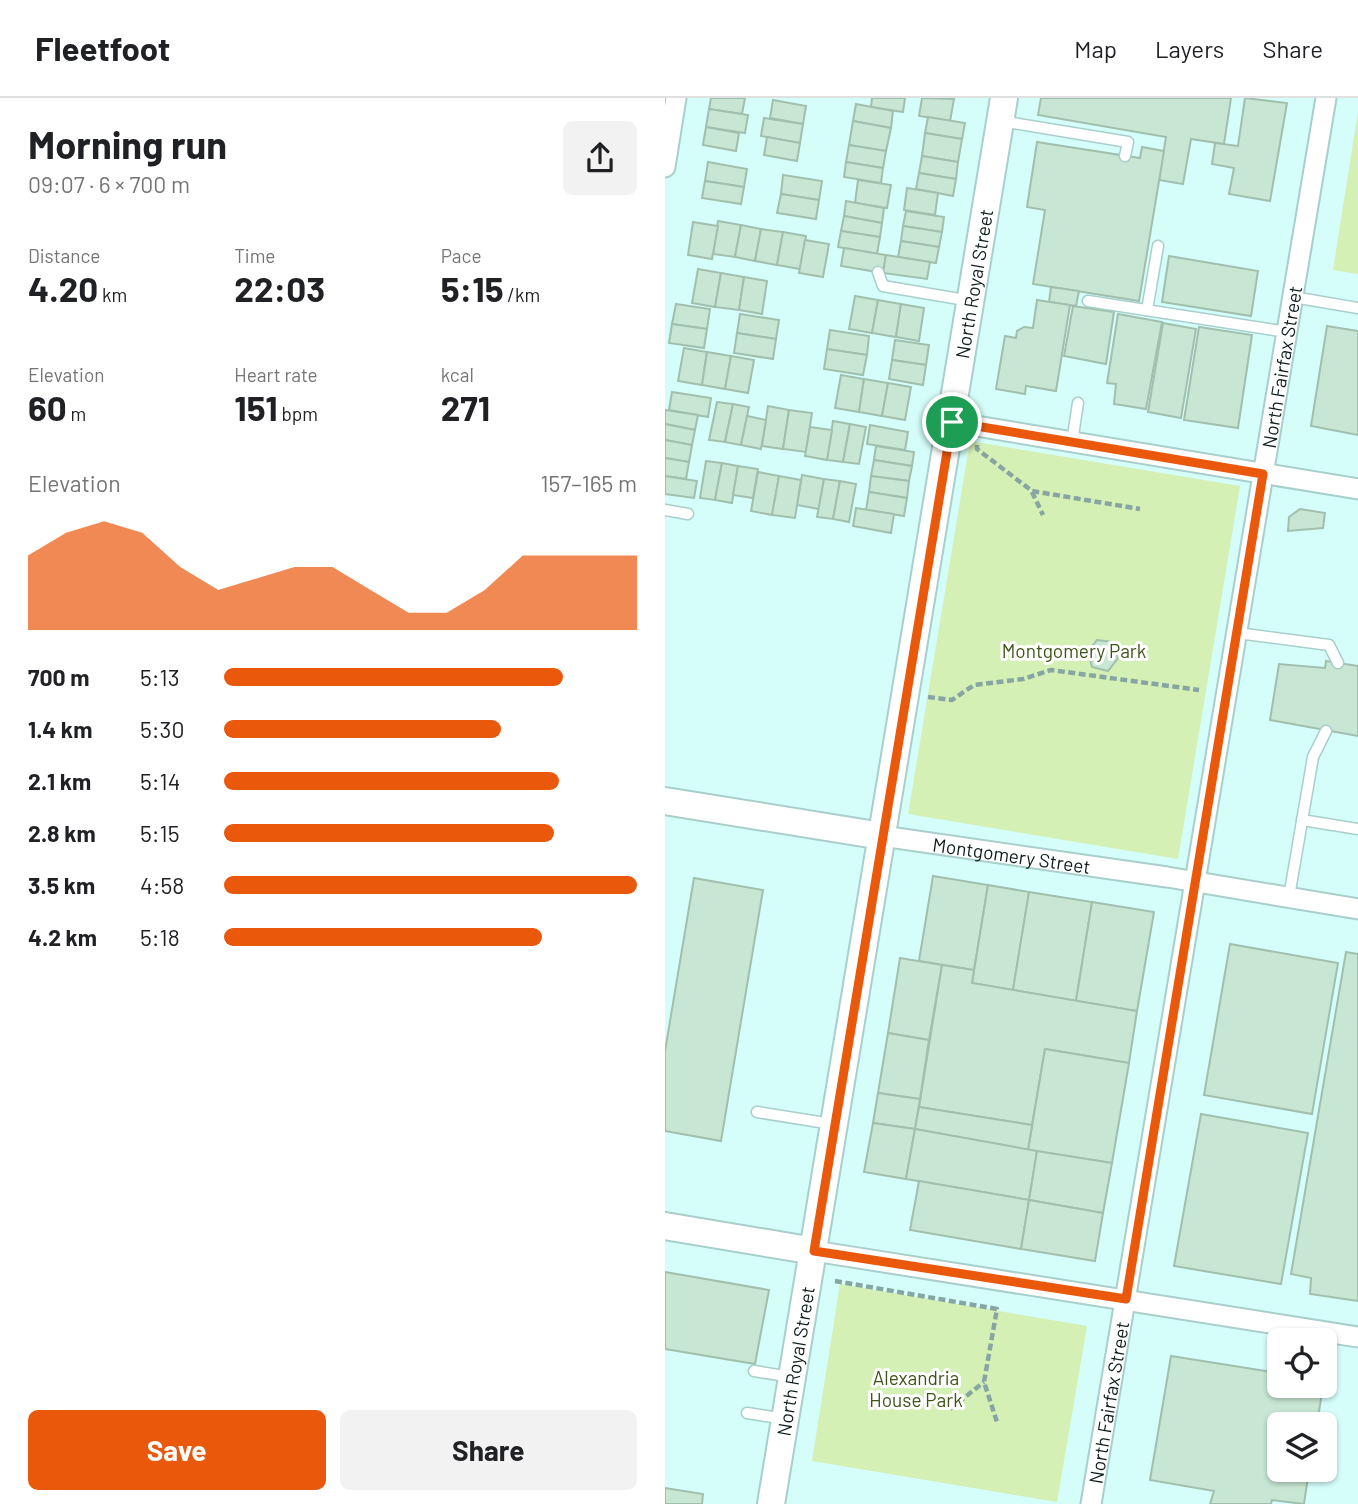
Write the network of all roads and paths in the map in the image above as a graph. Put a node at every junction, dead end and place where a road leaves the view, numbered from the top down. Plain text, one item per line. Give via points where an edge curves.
1 (677, 98) edge
2 (1327, 98) edge
3 (1002, 110) edge
4 (1125, 156) dead end
5 (665, 167) edge
6 (1158, 246) dead end
7 (878, 272) dead end
8 (1293, 297) junction
9 (971, 301) junction
10 (1088, 301) dead end
11 (1358, 308) edge
12 (1147, 310) junction
13 (1287, 332) junction
14 (1078, 403) dead end
15 (952, 422) junction
16 (979, 427) junction
17 (1072, 442) junction
18 (1263, 474) junction
19 (1358, 489) edge
20 (1032, 491) junction
21 (1140, 509) dead end
22 (665, 510) edge
23 (688, 514) dead end
24 (1043, 515) dead end
25 (1237, 633) junction
26 (1338, 663) dead end
27 (1199, 690) dead end
28 (906, 695) junction
29 (1326, 731) dead end
30 (665, 801) edge
31 (1302, 820) junction
32 (1358, 829) edge
33 (882, 836) junction
34 (1196, 882) junction
35 (1289, 897) junction
36 (1358, 909) edge
37 (757, 1112) dead end
38 (835, 1124) junction
39 (665, 1226) edge
40 (814, 1251) junction
41 (835, 1281) dead end
42 (1126, 1299) junction
43 (1358, 1337) edge
44 (754, 1371) dead end
45 (793, 1378) junction
46 (984, 1382) junction
47 (950, 1409) dead end
48 (747, 1413) dead end
49 (786, 1419) junction
50 (997, 1422) dead end
51 (771, 1504) edge
52 (1091, 1504) edge

1 - 5 street
2 - 8 street, North Fairfax Street
3 - 4 lane via 1128,142
3 - 9 street, North Royal Street
6 - 12 lane
7 - 9 lane via 883,286
8 - 11 lane
8 - 13 street, North Fairfax Street
9 - 15 street, North Royal Street
10 - 12 lane
12 - 13 lane
13 - 18 street, North Fairfax Street
14 - 17 lane
15 - 16 street
15 - 28 street, North Royal Street
16 - 17 street
16 - 20 path via 977,449
17 - 18 street
18 - 19 street
18 - 25 street, North Fairfax Street
20 - 21 path
20 - 24 path
22 - 23 lane
25 - 26 lane via 1329,645
25 - 34 street, North Fairfax Street
27 - 28 path via 1051,670 974,685 952,700
28 - 33 street, North Royal Street
29 - 31 lane via 1313,757
30 - 33 street, Montgomery Street
31 - 32 lane
31 - 35 lane
33 - 34 street, Montgomery Street
33 - 38 street, North Royal Street
34 - 35 street, Montgomery Street
34 - 42 street, North Fairfax Street
35 - 36 street, Montgomery Street
37 - 38 lane
38 - 40 street, North Royal Street
39 - 40 street
40 - 42 street
40 - 45 street, North Royal Street
41 - 46 path via 997,1310
42 - 43 street
42 - 52 street, North Fairfax Street
44 - 45 lane
45 - 49 street, North Royal Street
46 - 47 path
46 - 50 path
48 - 49 lane
49 - 51 street, North Royal Street

